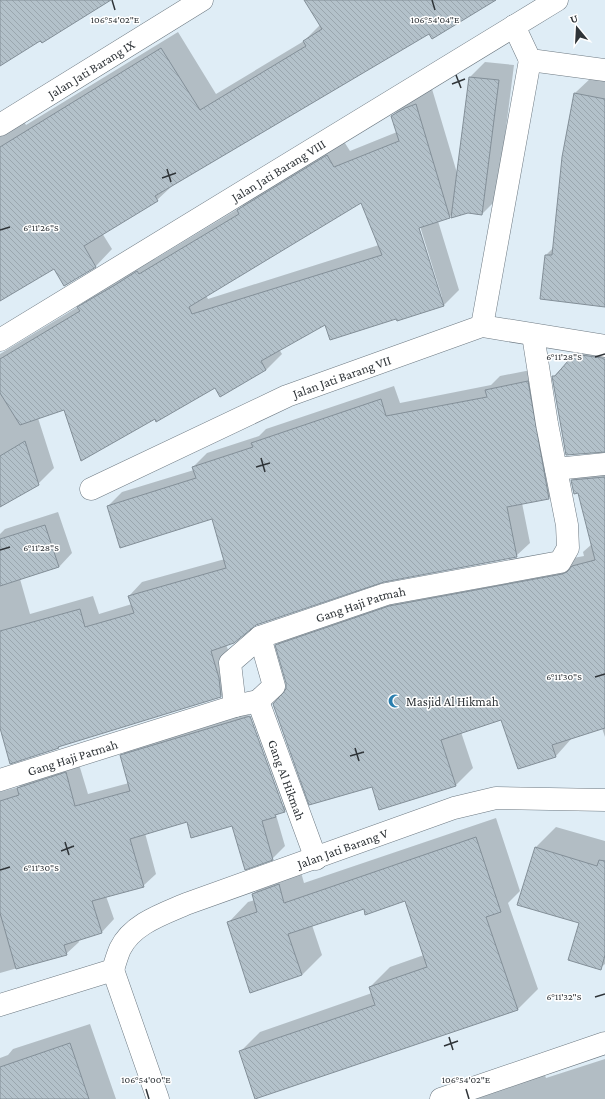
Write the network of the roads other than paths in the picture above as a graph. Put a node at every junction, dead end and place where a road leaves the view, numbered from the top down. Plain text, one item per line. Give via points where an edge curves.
1 (202, 0) edge
2 (557, 0) edge
3 (514, 26) junction
4 (530, 60) junction
5 (605, 70) edge
6 (0, 125) edge
7 (482, 326) junction
8 (533, 335) junction
9 (0, 340) edge
10 (605, 346) edge
11 (605, 464) edge
12 (556, 469) junction
13 (91, 490) dead end
14 (260, 637) junction
15 (258, 702) junction
16 (235, 706) junction
17 (0, 780) edge
18 (605, 800) edge
19 (316, 859) junction
20 (113, 970) junction
21 (0, 1005) edge
22 (605, 1042) edge
23 (158, 1099) edge
24 (441, 1099) edge

1 - 6 street, Jalan Jati Barang IX
2 - 3 street, Jalan Jati Barang VIII
3 - 4 street
3 - 9 street, Jalan Jati Barang VIII
4 - 5 street
4 - 7 street
7 - 8 street, Jalan Jati Barang VII
7 - 13 street, Jalan Jati Barang VII via 287,396
8 - 10 street, Jalan Jati Barang VII
8 - 12 street, Gang Haji Patmah
11 - 12 street
12 - 14 street, Gang Haji Patmah via 567,525 568,548 560,562 386,594
14 - 15 street via 274,686
14 - 16 street, Gang Haji Patmah via 230,663
15 - 16 street
15 - 19 street, Gang Al Hikmah
16 - 17 street, Gang Haji Patmah
18 - 19 street, Jalan Jati Barang V via 496,798 454,808
19 - 20 street, Jalan Jati Barang V via 186,904 151,919 132,934 120,948
20 - 21 street
20 - 23 street
22 - 24 street

